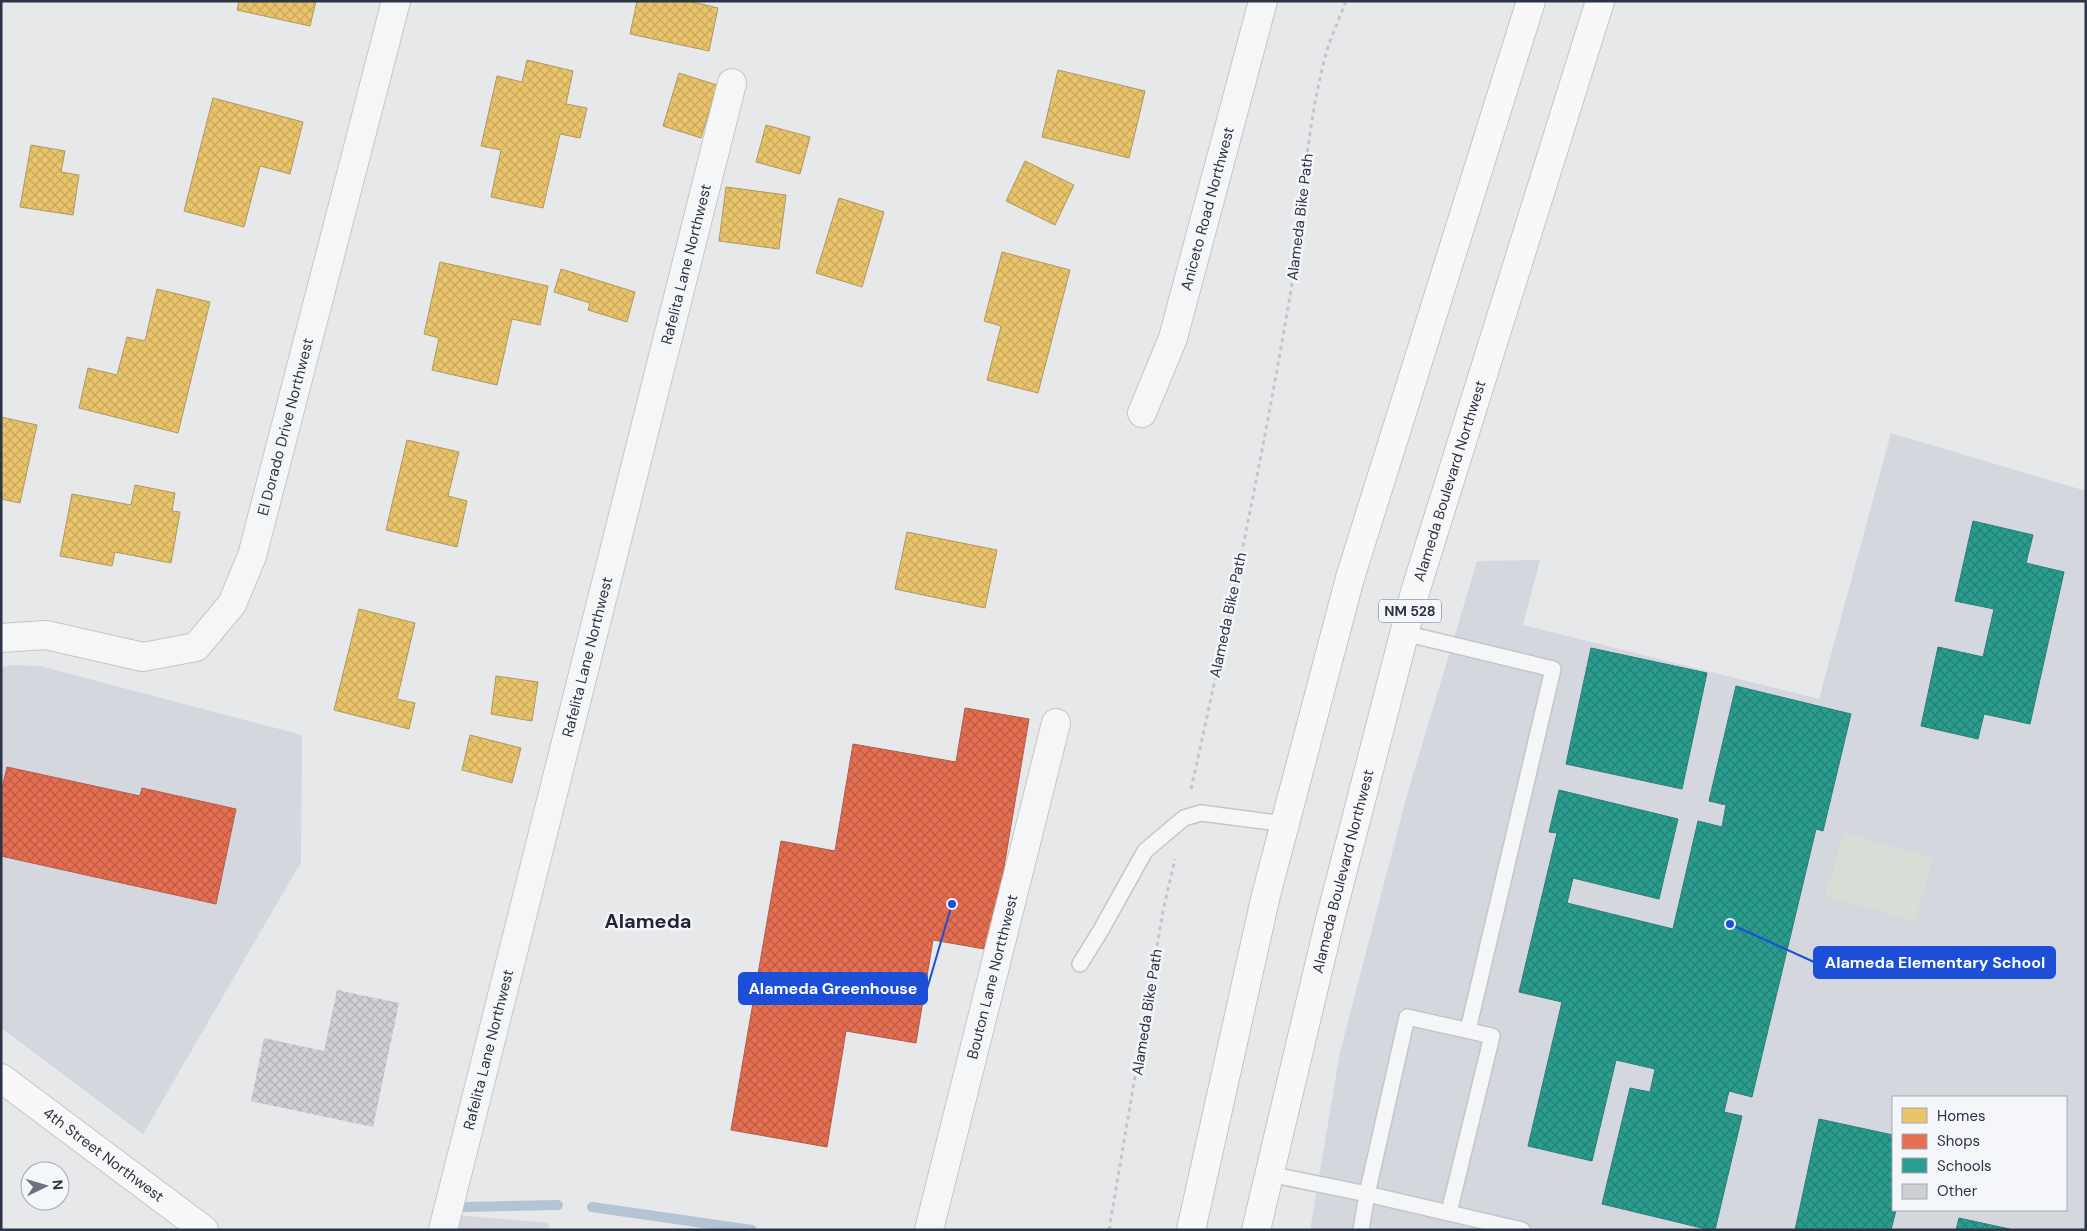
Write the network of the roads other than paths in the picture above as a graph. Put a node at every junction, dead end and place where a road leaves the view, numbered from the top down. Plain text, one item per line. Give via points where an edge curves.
1 (396, 1) edge
2 (1263, 1) edge
3 (1532, 1) edge
4 (1600, 1) edge
5 (732, 83) dead end
6 (1142, 413) dead end
7 (1404, 633) junction
8 (1, 638) edge
9 (1056, 723) dead end
10 (1285, 824) junction
11 (1080, 964) dead end
12 (1468, 1030) junction
13 (1, 1078) edge
14 (1269, 1174) junction
15 (1367, 1194) junction
16 (1449, 1212) junction
17 (204, 1230) edge
18 (443, 1230) edge
19 (929, 1230) edge
20 (1191, 1230) edge
21 (1256, 1230) edge
22 (1361, 1230) edge
23 (1522, 1230) edge

1 - 8 street, El Dorado Drive Northwest via 252,556 232,604 196,647 143,657 46,635
2 - 6 street, Aniceto Road Northwest via 1173,338
3 - 10 main road via 1350,578
4 - 7 main road, Alameda Boulevard Northwest / NM 528
5 - 18 street, Rafelita Lane Northwest
7 - 12 lane via 1553,669
7 - 14 main road, Alameda Boulevard Northwest / NM 528
9 - 19 street, Bouton Lane Nortthwest
10 - 11 lane via 1201,813 1184,818 1144,851
10 - 20 main road
12 - 15 lane via 1407,1017
12 - 16 lane via 1492,1036
13 - 17 main road, 4th Street Northwest
14 - 15 lane
14 - 21 main road, Alameda Boulevard Northwest / NM 528
15 - 16 lane
15 - 22 lane
16 - 23 lane

